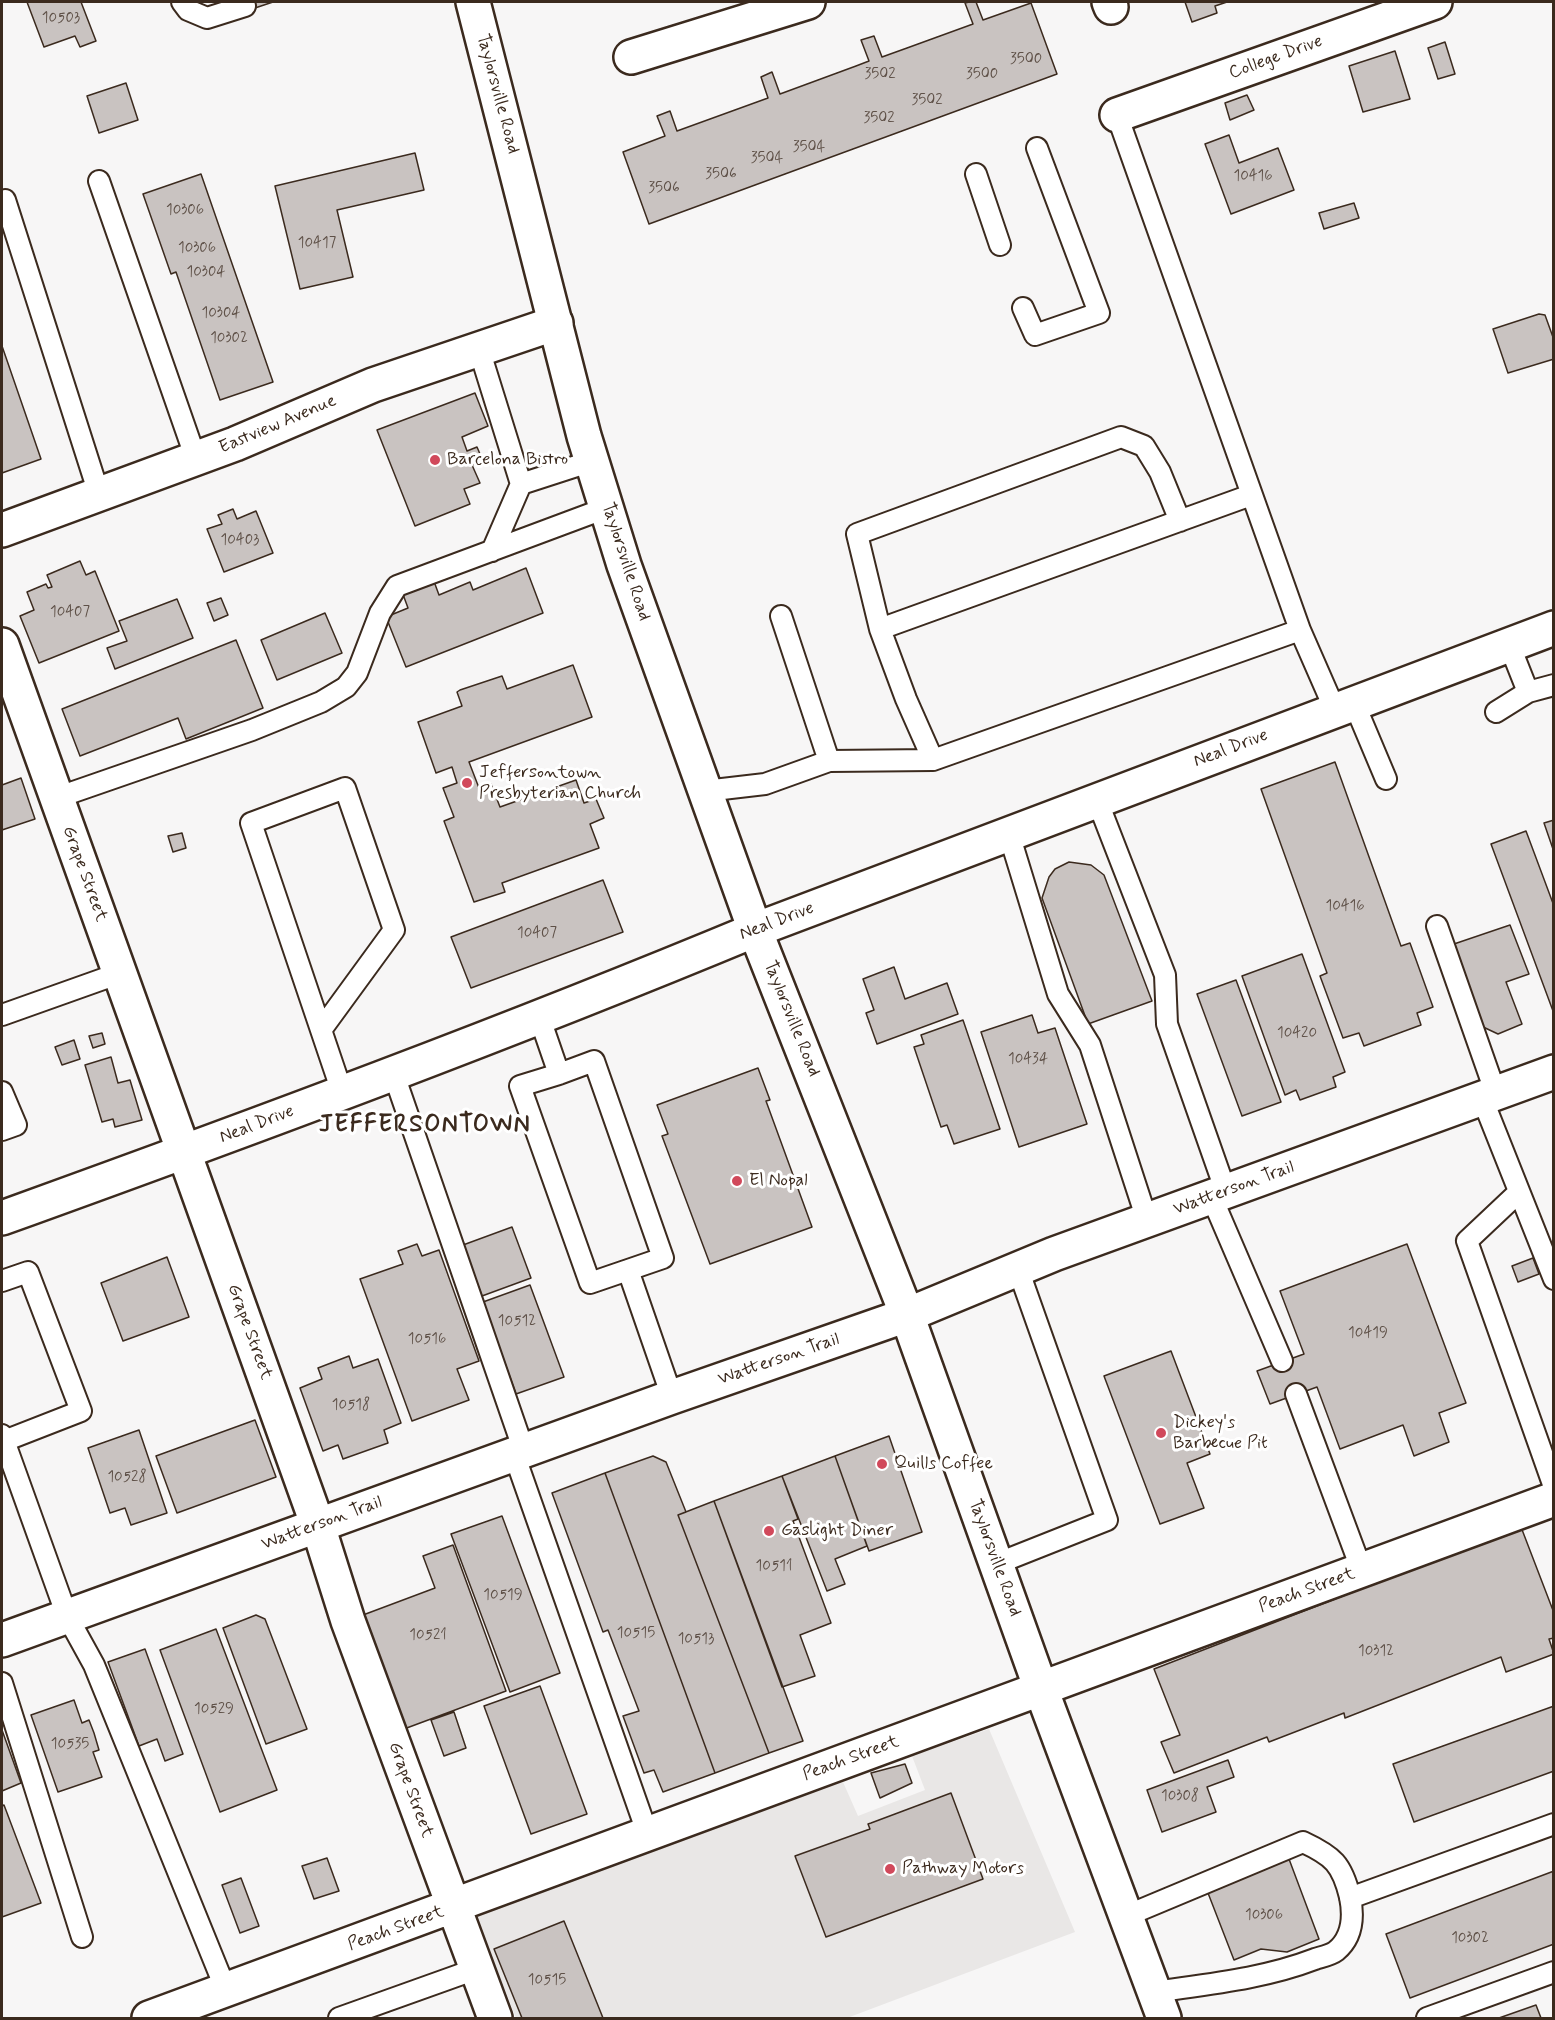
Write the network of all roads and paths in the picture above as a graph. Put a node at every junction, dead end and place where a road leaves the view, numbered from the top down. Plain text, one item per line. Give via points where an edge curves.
1 (182, 2) edge
2 (473, 2) edge
3 (808, 2) edge
4 (1435, 2) edge
5 (244, 6) dead end
6 (631, 57) dead end
7 (1117, 115) joint
8 (1037, 148) dead end
9 (976, 174) dead end
10 (99, 181) dead end
11 (5, 200) dead end
12 (1000, 245) dead end
13 (1023, 308) dead end
14 (556, 323) junction
15 (478, 349) junction
16 (196, 459) junction
17 (592, 461) junction
18 (521, 484) junction
19 (99, 494) junction
20 (1251, 495) junction
21 (606, 508) junction
22 (1180, 520) junction
23 (2, 530) edge
24 (492, 552) junction
25 (781, 616) dead end
26 (880, 628) junction
27 (1554, 628) edge
28 (1300, 630) junction
29 (1509, 644) junction
30 (2, 645) edge
31 (1554, 685) edge
32 (1528, 692) junction
33 (1344, 706) junction
34 (1496, 712) dead end
35 (933, 760) junction
36 (829, 761) junction
37 (1386, 779) dead end
38 (705, 791) junction
39 (56, 798) junction
40 (1097, 800) junction
41 (1009, 834) junction
42 (1437, 926) dead end
43 (755, 930) junction
44 (120, 973) junction
45 (2, 1015) edge
46 (539, 1016) junction
47 (321, 1030) junction
48 (393, 1072) junction
49 (1554, 1072) edge
50 (559, 1074) junction
51 (2, 1092) edge
52 (342, 1092) junction
53 (1489, 1096) junction
54 (2, 1130) edge
55 (185, 1152) junction
56 (1519, 1192) junction
57 (1219, 1195) junction
58 (2, 1218) edge
59 (1148, 1220) junction
60 (1018, 1269) junction
61 (628, 1270) junction
62 (1554, 1279) edge
63 (2, 1281) edge
64 (908, 1315) junction
65 (1282, 1361) dead end
66 (1296, 1394) dead end
67 (672, 1397) junction
68 (3, 1438) edge
69 (519, 1453) junction
70 (1554, 1487) edge
71 (1554, 1499) edge
72 (318, 1526) junction
73 (996, 1564) junction
74 (1362, 1571) junction
75 (67, 1616) junction
76 (2, 1640) edge
77 (2, 1683) edge
78 (1041, 1689) junction
79 (1554, 1824) edge
80 (648, 1836) junction
81 (1350, 1899) junction
82 (453, 1908) junction
83 (1126, 1916) junction
84 (82, 1937) dead end
85 (476, 1970) junction
86 (1554, 1972) edge
87 (226, 1990) junction
88 (1159, 2005) edge
89 (149, 2019) edge
90 (339, 2019) edge
91 (495, 2019) edge
92 (1427, 2019) edge

1 - 5 lane via 188,10 207,18
2 - 14 street, Taylorsville Road
3 - 6 street
4 - 7 street, College Drive
7 - 20 lane
8 - 13 lane via 1099,312 1035,335
9 - 12 lane
10 - 16 lane
11 - 19 lane
14 - 15 street, Eastview Avenue
14 - 17 street, Taylorsville Road
15 - 16 street, Eastview Avenue via 373,385
15 - 18 lane
16 - 19 street, Eastview Avenue
17 - 18 lane
17 - 21 street, Taylorsville Road
18 - 24 lane
19 - 23 street, Eastview Avenue
20 - 22 lane
20 - 28 lane
21 - 24 lane
21 - 38 street, Taylorsville Road
22 - 26 lane
22 - 26 lane via 1160,472 1144,446 1121,437 856,534
24 - 39 lane via 397,586 380,613 357,673 346,687 321,702 241,735
25 - 36 lane
26 - 35 lane
27 - 29 street, Neal Drive
28 - 33 lane
28 - 35 lane
29 - 32 lane
29 - 33 street, Neal Drive
30 - 39 street, Grape Street
31 - 32 lane
32 - 34 lane
33 - 37 lane
33 - 40 street, Neal Drive
35 - 36 lane
36 - 38 lane via 765,784
38 - 43 street, Taylorsville Road
39 - 44 street, Grape Street
40 - 41 street, Neal Drive
40 - 57 lane via 1165,975 1167,1024
41 - 43 street, Neal Drive
41 - 59 lane via 1058,994 1090,1045
42 - 53 lane
43 - 46 street, Neal Drive
43 - 64 street, Taylorsville Road
44 - 45 lane
44 - 55 street, Grape Street
46 - 48 street, Neal Drive
46 - 50 lane
47 - 47 lane via 251,823 345,788 394,930
47 - 52 lane
48 - 52 street, Neal Drive
48 - 69 lane
49 - 53 street, Watterson Trail
50 - 61 lane via 594,1061 663,1258
50 - 61 lane via 520,1086 590,1283
51 - 54 lane via 16,1125
52 - 55 street, Neal Drive
53 - 56 lane
53 - 57 street, Watterson Trail
55 - 58 street, Neal Drive
55 - 72 street, Grape Street
56 - 62 lane
56 - 70 lane via 1467,1241
57 - 59 street, Watterson Trail
57 - 65 lane
59 - 60 street, Watterson Trail
60 - 64 street, Watterson Trail
60 - 73 lane via 1107,1520
61 - 67 lane
63 - 68 lane via 28,1272 81,1411
64 - 67 street, Watterson Trail
64 - 73 street, Taylorsville Road
66 - 74 lane
67 - 69 street, Watterson Trail
68 - 75 lane
69 - 72 street, Watterson Trail
69 - 80 lane
71 - 74 street, Peach Street
72 - 75 street, Watterson Trail
72 - 82 street, Grape Street via 348,1621
73 - 78 street, Taylorsville Road
74 - 78 street, Peach Street
75 - 76 street, Watterson Trail
75 - 87 lane via 94,1665
77 - 84 lane
78 - 80 street, Peach Street
78 - 83 street, Taylorsville Road
79 - 81 lane
80 - 82 street, Peach Street
81 - 83 lane via 1346,1878 1328,1854 1303,1842
81 - 88 lane via 1350,1932 1336,1952
82 - 85 street, Grape Street
82 - 87 street, Peach Street
83 - 88 street, Taylorsville Road
85 - 90 lane
85 - 91 street, Grape Street
86 - 92 lane
87 - 89 street, Peach Street

